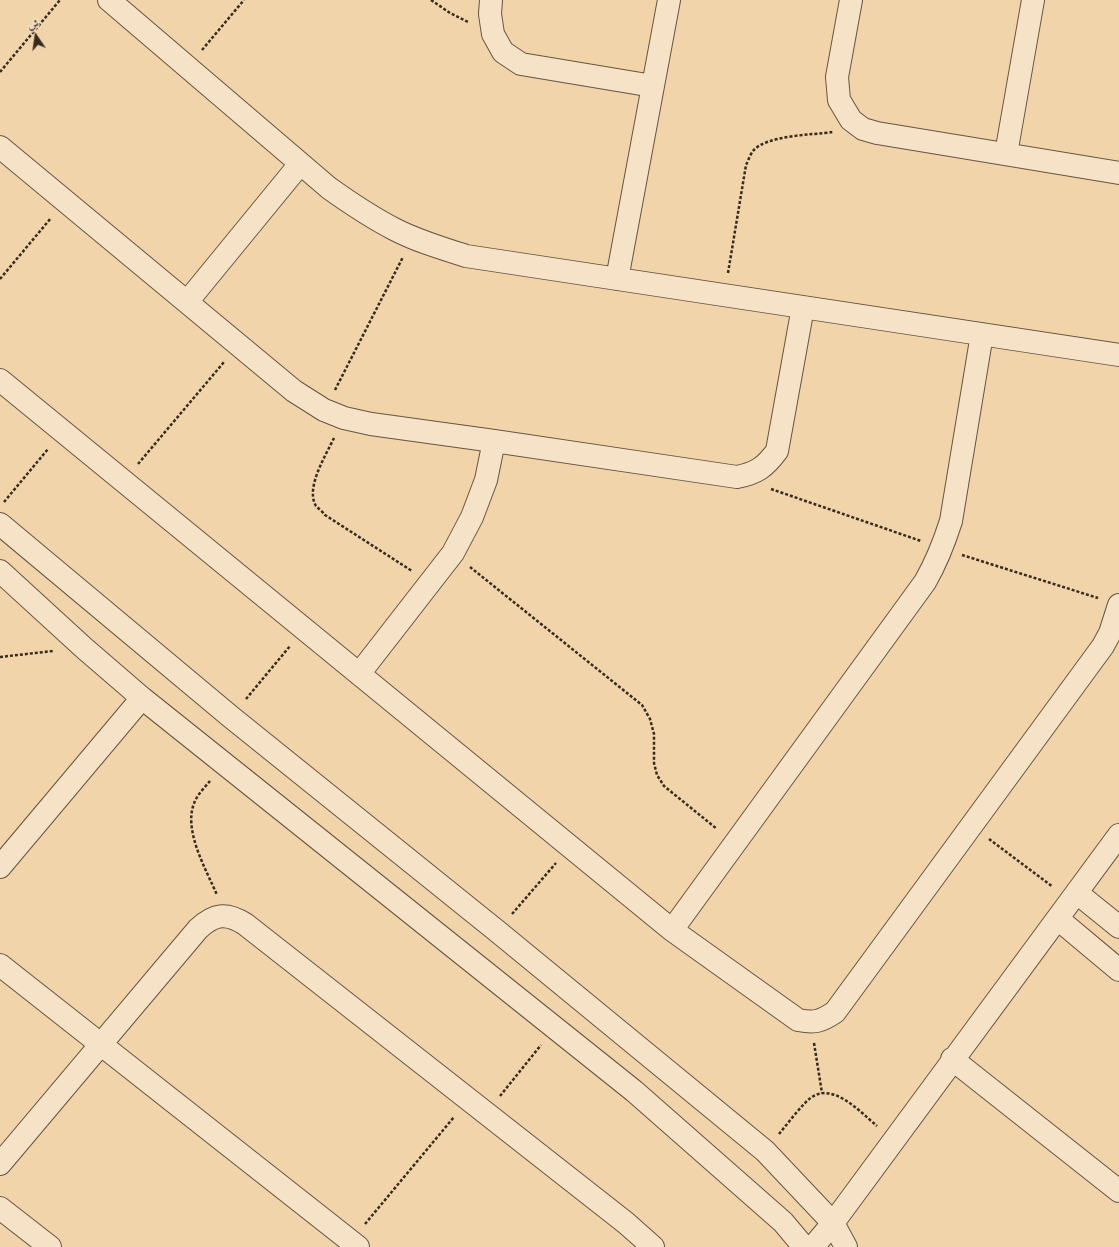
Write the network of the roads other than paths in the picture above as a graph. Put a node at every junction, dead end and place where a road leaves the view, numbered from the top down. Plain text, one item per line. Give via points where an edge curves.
1 (109, 0) edge
2 (491, 0) edge
3 (668, 0) edge
4 (851, 0) edge
5 (1033, 0) edge
6 (653, 86) junction
7 (0, 147) edge
8 (1006, 154) junction
9 (300, 164) junction
10 (1119, 173) edge
11 (617, 279) junction
12 (187, 302) junction
13 (803, 307) junction
14 (982, 334) junction
15 (1119, 355) edge
16 (0, 380) edge
17 (494, 440) junction
18 (0, 524) edge
19 (0, 571) edge
20 (1119, 605) edge
21 (359, 674) junction
22 (142, 698) junction
23 (1119, 835) edge
24 (0, 867) edge
25 (1074, 897) junction
26 (1058, 919) junction
27 (1119, 927) edge
28 (672, 930) junction
29 (0, 965) edge
30 (1119, 970) edge
31 (101, 1045) junction
32 (952, 1059) junction
33 (0, 1164) edge
34 (1119, 1191) edge
35 (0, 1208) edge
36 (833, 1223) junction
37 (354, 1244) edge
38 (50, 1247) edge
39 (653, 1247) edge
40 (804, 1247) edge
41 (813, 1247) edge
42 (846, 1247) edge

1 - 9 street
2 - 6 street via 493,34 504,52 521,64
3 - 6 street
4 - 8 street via 837,77 840,100 851,120 863,129 877,133
5 - 8 street
6 - 11 street
7 - 12 street
8 - 10 street
9 - 11 street via 361,210 429,245 466,256
9 - 12 street
11 - 13 street
12 - 17 street via 294,391 334,414 371,424
13 - 14 street
13 - 17 street via 777,451 770,461 749,475 737,477
14 - 15 street
14 - 28 street via 951,521 934,566 925,582
16 - 21 street
17 - 21 street via 486,480 475,511 453,553
18 - 36 street via 231,717 765,1151
19 - 22 street
20 - 28 street via 1103,646 834,1012 824,1020 798,1020
21 - 28 street
22 - 24 street
22 - 40 street via 634,1091 783,1222
23 - 25 street
25 - 26 street
25 - 27 street
26 - 30 street
26 - 32 street
29 - 31 street
31 - 33 street
31 - 37 street
31 - 39 street via 198,929 216,917 236,918 626,1223
32 - 34 street
32 - 36 street
35 - 38 street
36 - 41 street
36 - 42 street

